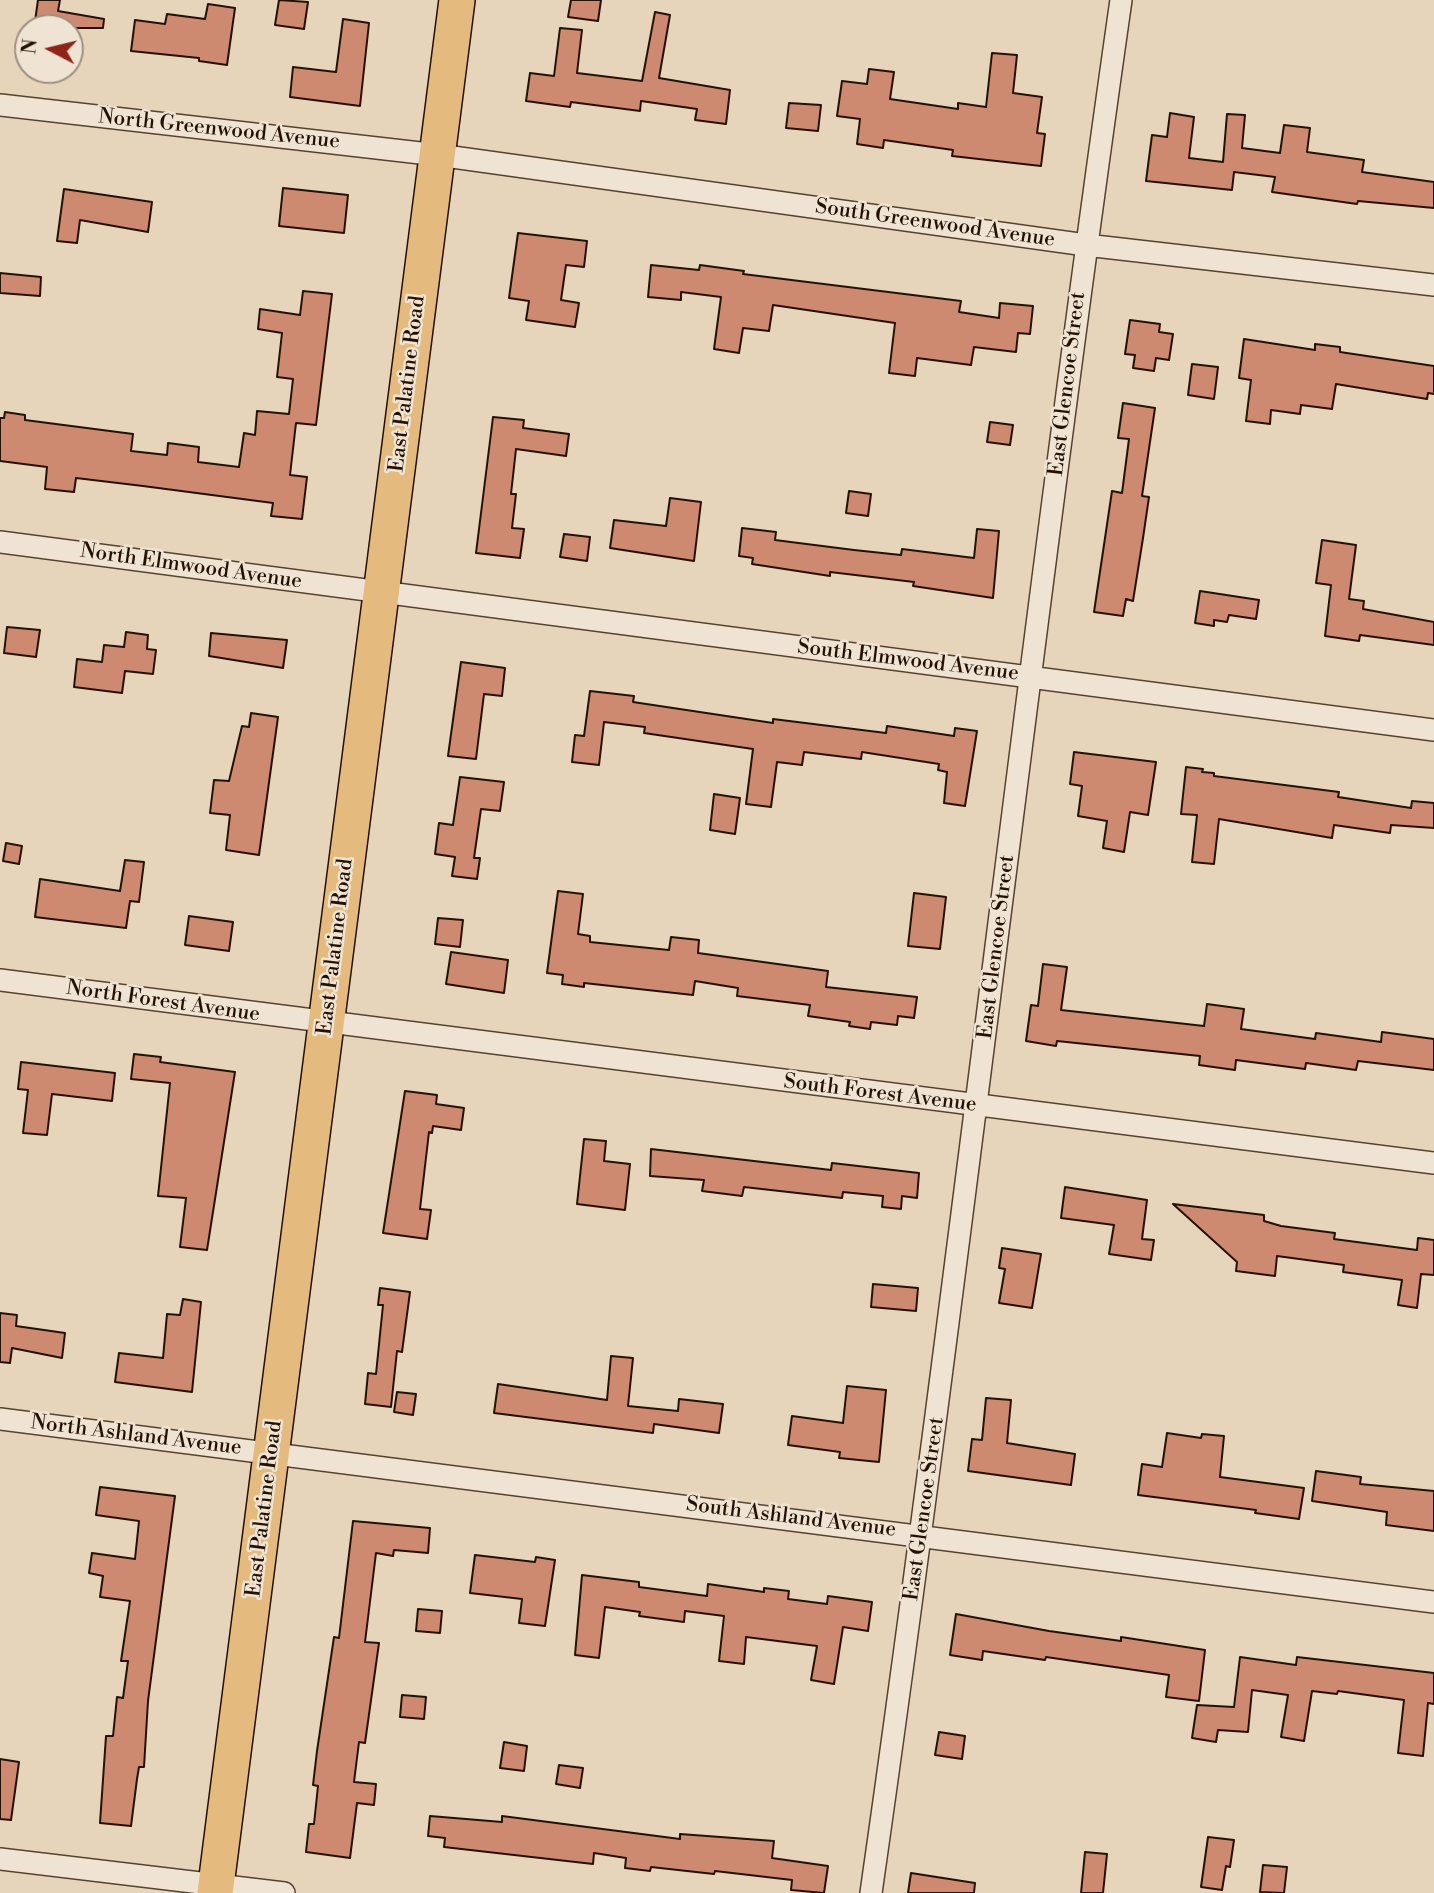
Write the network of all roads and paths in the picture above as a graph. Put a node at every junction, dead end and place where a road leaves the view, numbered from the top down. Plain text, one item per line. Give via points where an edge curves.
1 (457, 0) edge
2 (1121, 0) edge
3 (0, 105) edge
4 (438, 155) junction
5 (1086, 245) junction
6 (1434, 285) edge
7 (0, 542) edge
8 (382, 593) junction
9 (1031, 678) junction
10 (1434, 730) edge
11 (0, 980) edge
12 (327, 1024) junction
13 (977, 1106) junction
14 (1434, 1163) edge
15 (0, 1419) edge
16 (272, 1453) junction
17 (922, 1535) junction
18 (1434, 1602) edge
19 (0, 1859) edge
20 (216, 1889) edge
21 (284, 1893) edge
22 (871, 1893) edge

1 - 4 main road, East Palatine Road
2 - 5 street, East Glencoe Street
3 - 4 street, North Greenwood Avenue
4 - 5 street, South Greenwood Avenue
4 - 8 main road, East Palatine Road
5 - 6 street, South Greenwood Avenue
5 - 9 street, East Glencoe Street
7 - 8 street, North Elmwood Avenue
8 - 9 street, South Elmwood Avenue
8 - 12 main road, East Palatine Road
9 - 10 street, South Elmwood Avenue
9 - 13 street, East Glencoe Street
11 - 12 street, North Forest Avenue
12 - 13 street, South Forest Avenue
12 - 16 main road, East Palatine Road
13 - 14 street, South Forest Avenue
13 - 17 street, East Glencoe Street
15 - 16 street, North Ashland Avenue
16 - 17 street, South Ashland Avenue
16 - 20 main road, East Palatine Road
17 - 18 street, South Ashland Avenue
17 - 22 street, East Glencoe Street
19 - 20 street
20 - 21 street

